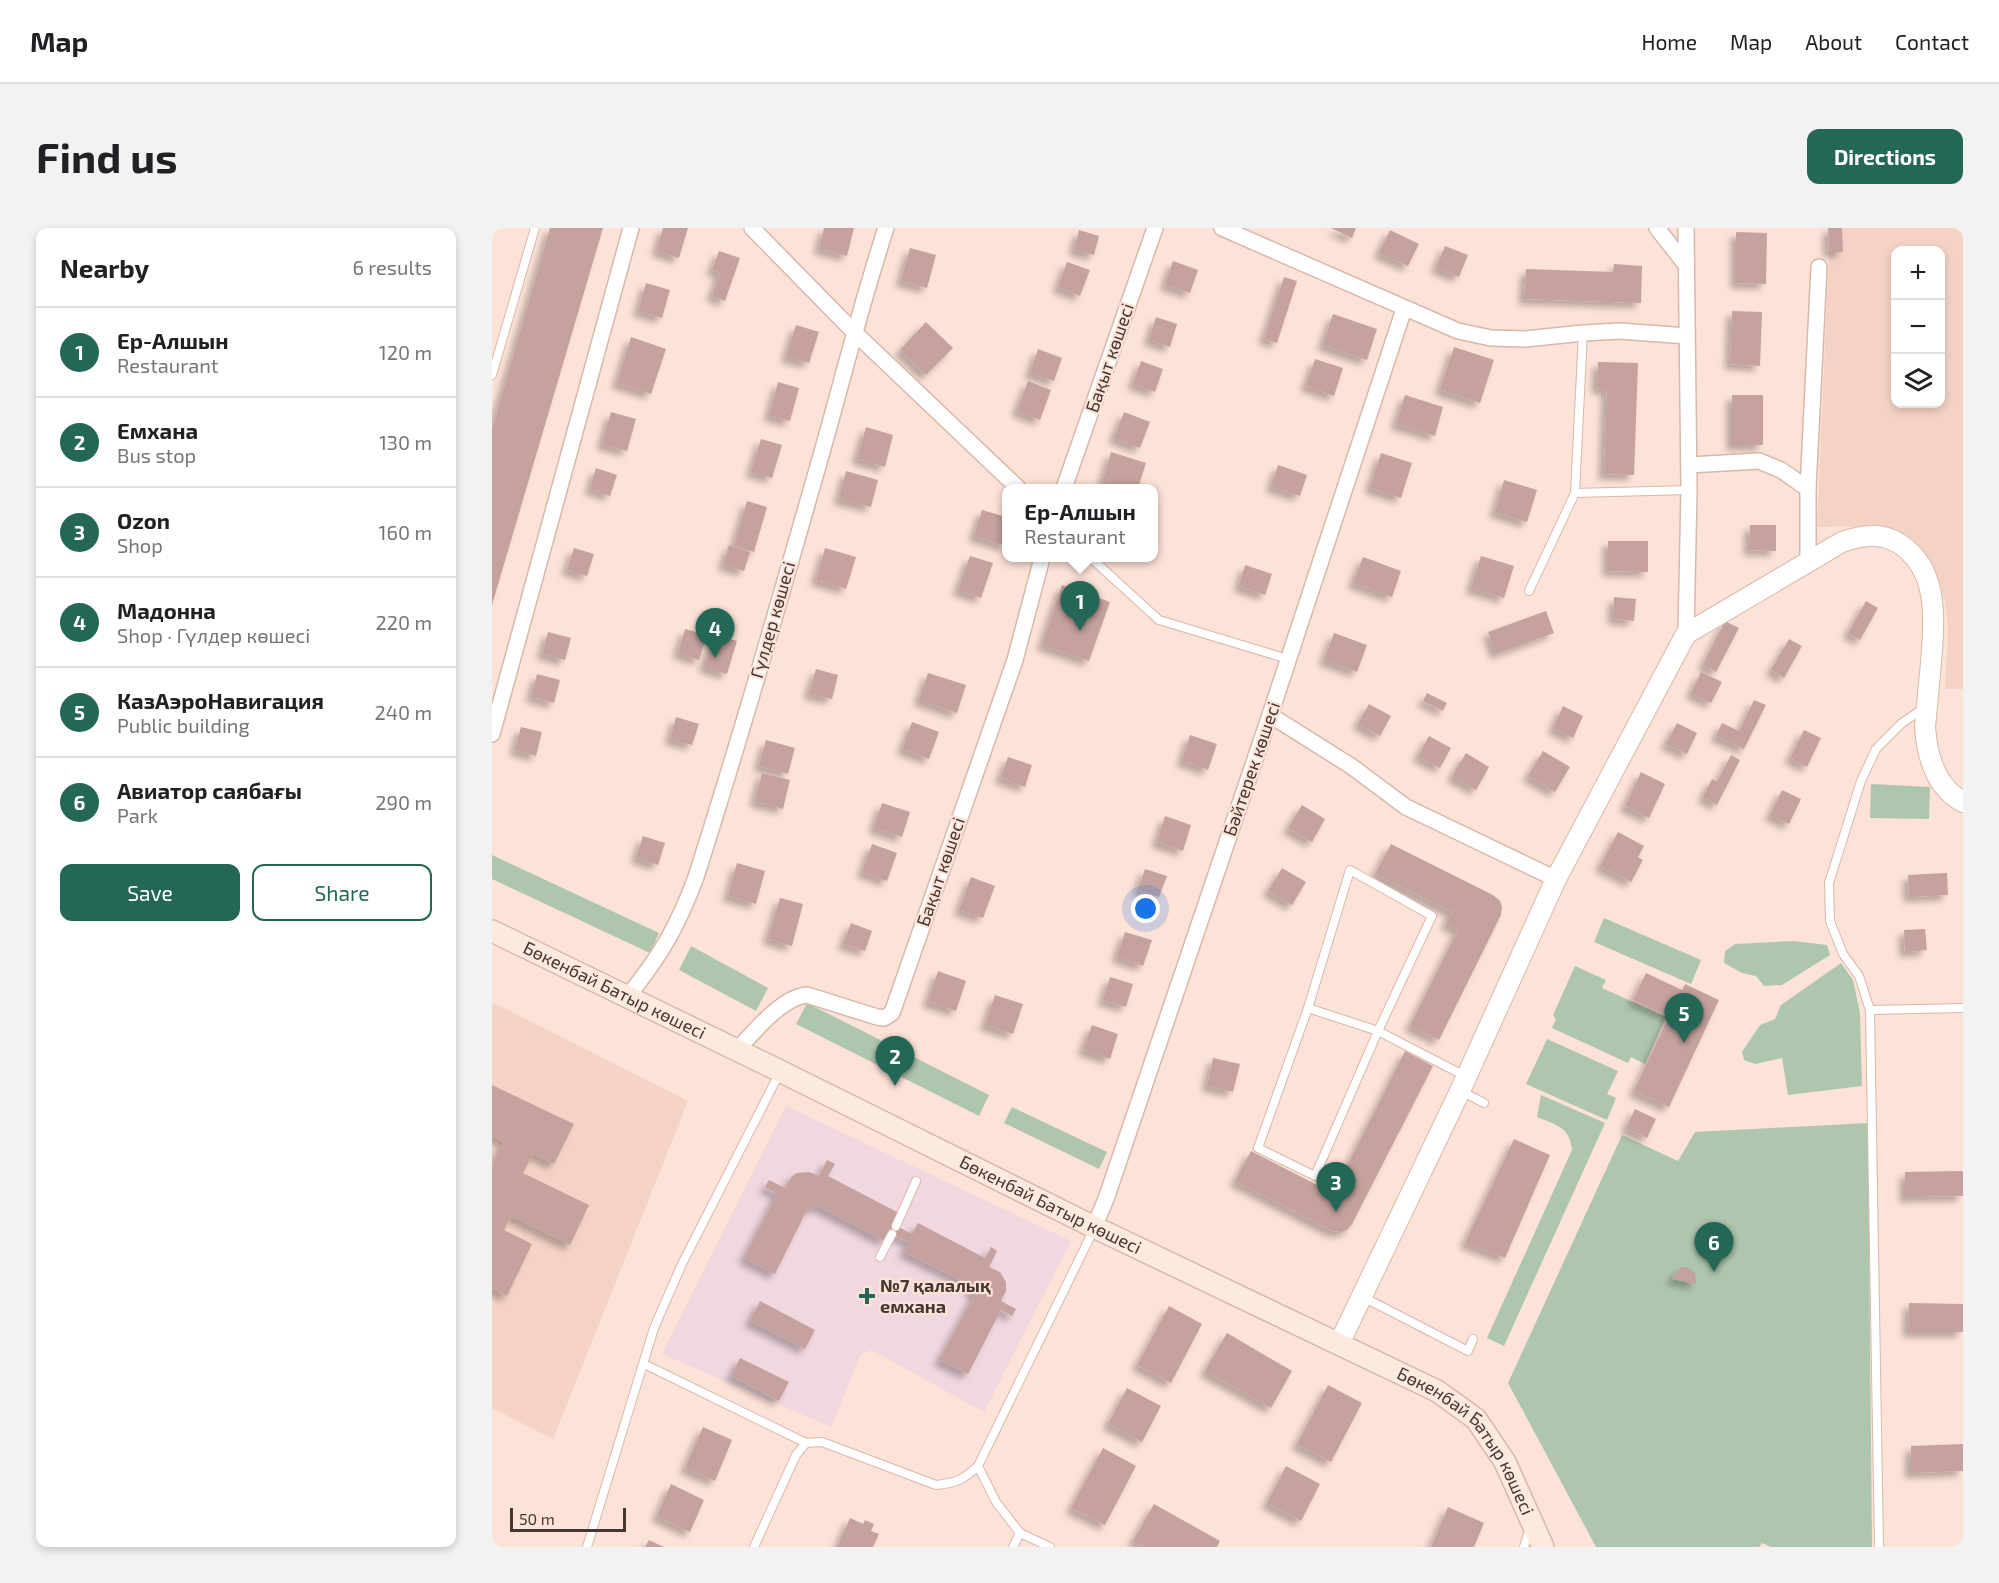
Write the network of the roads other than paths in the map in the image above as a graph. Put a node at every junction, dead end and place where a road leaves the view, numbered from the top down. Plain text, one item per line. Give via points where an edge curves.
1 (535, 228) edge
2 (632, 228) edge
3 (752, 228) edge
4 (886, 228) edge
5 (1155, 228) edge
6 (1222, 228) edge
7 (1657, 228) edge
8 (1686, 228) edge
9 (1686, 265) junction
10 (1819, 267) dead end
11 (1404, 309) junction
12 (855, 333) junction
13 (1582, 333) junction
14 (1687, 336) junction
15 (492, 375) edge
16 (1689, 465) junction
17 (1013, 484) edge
18 (1066, 484) edge
19 (1808, 489) junction
20 (1689, 490) junction
21 (1575, 493) junction
22 (1808, 561) junction
23 (1041, 562) edge
24 (1095, 562) edge
25 (1529, 591) dead end
26 (1686, 634) junction
27 (1288, 659) junction
28 (1928, 706) junction
29 (1270, 716) junction
30 (492, 734) edge
31 (1963, 802) edge
32 (1556, 879) junction
33 (492, 931) edge
34 (627, 997) junction
35 (1308, 1008) junction
36 (1963, 1008) edge
37 (1870, 1010) junction
38 (1378, 1031) junction
39 (737, 1050) junction
40 (780, 1071) junction
41 (1463, 1084) junction
42 (1484, 1102) dead end
43 (916, 1181) dead end
44 (1095, 1227) junction
45 (880, 1257) dead end
46 (1362, 1296) junction
47 (1473, 1339) dead end
48 (1339, 1344) junction
49 (644, 1364) junction
50 (806, 1443) junction
51 (978, 1466) junction
52 (1532, 1521) junction
53 (1020, 1533) junction
54 (587, 1547) edge
55 (754, 1547) edge
56 (1013, 1547) edge
57 (1050, 1547) edge
58 (1524, 1547) edge
59 (1543, 1547) edge
60 (1879, 1547) edge

1 - 15 lane
2 - 30 street
3 - 12 street
4 - 12 street, Гүлдер көшесі
5 - 18 street, Бақыт көшесі
6 - 11 street
7 - 9 street
8 - 9 street
9 - 14 street
10 - 19 street
11 - 13 street via 1458,331 1491,339
11 - 27 street, Бәйтерек көшесі
12 - 17 street
12 - 34 street, Гүлдер көшесі via 696,877 668,943
13 - 14 street
13 - 21 lane
14 - 16 street
16 - 19 street via 1759,461 1781,470
16 - 20 street
19 - 22 street
20 - 21 lane
20 - 26 street
21 - 25 lane
22 - 26 street
22 - 28 street via 1842,542 1868,535 1894,541 1915,557 1928,581 1933,604
23 - 39 street, Бақыт көшесі via 1015,660 892,1013 877,1017 800,996 784,1004
24 - 27 lane via 1158,620
26 - 32 street
27 - 29 street, Бәйтерек көшесі
28 - 31 street via 1924,727 1929,757 1944,787
28 - 37 lane via 1902,723 1876,749 1861,781 1829,883 1830,921 1843,954 1859,976
29 - 32 street via 1351,766 1406,807
29 - 44 street, Бәйтерек көшесі
32 - 41 street
33 - 34 main road, Бөкенбай Батыр көшесі
34 - 39 main road, Бөкенбай Батыр көшесі
35 - 38 lane
35 - 38 lane via 1350,870 1432,916
35 - 38 lane via 1258,1148 1315,1176
36 - 37 lane
37 - 60 lane
38 - 41 lane
39 - 40 main road, Бөкенбай Батыр көшесі
40 - 44 main road, Бөкенбай Батыр көшесі
40 - 49 lane via 682,1264 654,1328
41 - 42 lane
41 - 46 street
43 - 45 lane
44 - 48 main road, Бөкенбай Батыр көшесі
44 - 51 lane
46 - 47 lane via 1468,1351
46 - 48 street
48 - 52 main road, Бөкенбай Батыр көшесі via 1437,1391 1476,1419 1505,1462
49 - 50 lane
49 - 54 lane
50 - 51 lane via 822,1442 936,1485 955,1483
50 - 55 lane via 796,1455
51 - 53 lane via 996,1502
52 - 58 lane
52 - 59 main road, Бөкенбай Батыр көшесі
53 - 56 lane
53 - 57 lane

